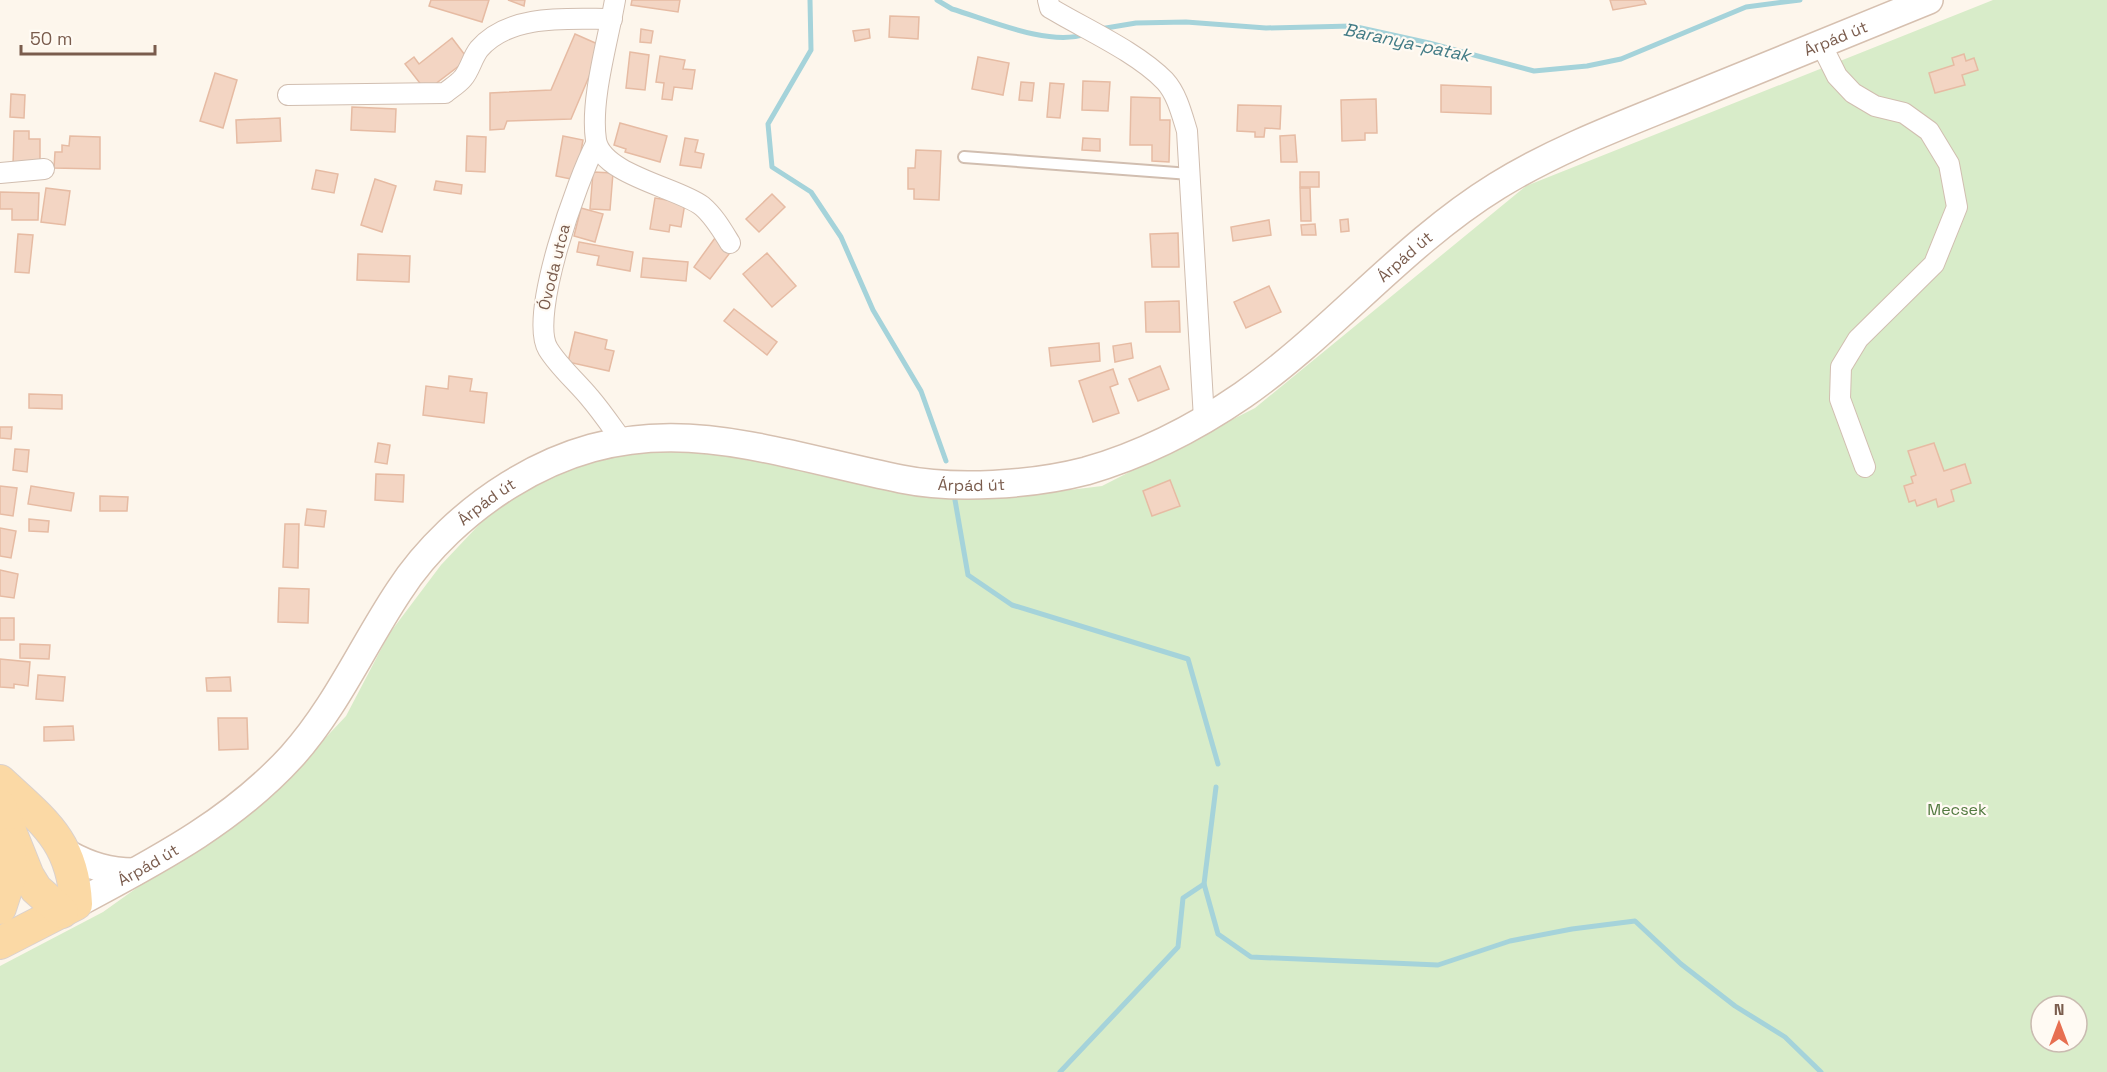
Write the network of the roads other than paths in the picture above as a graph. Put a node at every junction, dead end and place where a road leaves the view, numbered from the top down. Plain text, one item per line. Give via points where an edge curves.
1 (1048, 0) edge
2 (1929, 0) edge
3 (613, 9) edge
4 (1821, 44) junction
5 (288, 94) dead end
6 (596, 144) junction
7 (964, 157) dead end
8 (44, 169) dead end
9 (0, 173) edge
10 (1190, 174) junction
11 (730, 243) dead end
12 (1204, 419) junction
13 (623, 442) junction
14 (1865, 466) dead end
15 (0, 781) edge
16 (0, 807) edge
17 (68, 854) junction
18 (135, 872) junction
19 (0, 908) edge
20 (69, 908) junction
21 (0, 943) edge

1 - 10 street via 1050,8 1106,39 1165,81 1178,102 1188,131
2 - 4 main road, Árpád út
3 - 5 street via 574,19 519,24 497,34 479,49 464,78 445,93
3 - 6 street, Óvoda utca via 602,63
4 - 12 main road, Árpád út via 1544,160 1498,186 1386,270 1293,355
4 - 14 street via 1837,76 1853,93 1875,106 1904,113 1929,131 1949,164 1957,207 1934,264 1858,339 1841,367 1840,399
6 - 11 street via 617,167 635,178 701,205
6 - 13 street, Óvoda utca via 568,209 542,318 547,348
7 - 10 lane
8 - 9 street
10 - 12 street
12 - 13 main road, Árpád út via 1149,448 1083,472 1003,483 904,480 779,449 715,438
13 - 18 main road, Árpád út via 546,465 507,485 466,517 425,557 401,588 334,699 294,754 215,825
15 - 17 main road via 36,815
16 - 19 main road via 11,850 12,874
16 - 20 main road via 27,876 36,889
17 - 18 main road via 112,872
17 - 20 main road via 75,878
18 - 20 main road, Árpád út
20 - 21 main road

